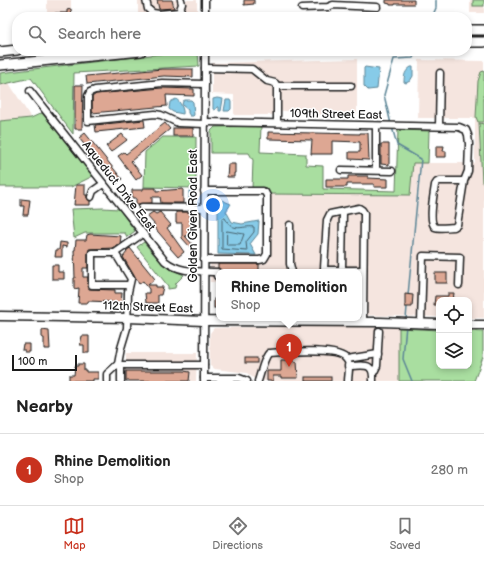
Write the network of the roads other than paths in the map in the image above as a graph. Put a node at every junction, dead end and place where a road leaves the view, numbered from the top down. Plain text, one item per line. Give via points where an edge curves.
1 (146, 0) edge
2 (181, 0) edge
3 (205, 0) edge
4 (334, 3) edge
5 (302, 8) dead end
6 (377, 8) dead end
7 (152, 12) edge
8 (179, 12) edge
9 (205, 12) edge
10 (472, 30) edge
11 (484, 30) edge
12 (472, 42) edge
13 (484, 42) edge
14 (12, 51) edge
15 (0, 52) edge
16 (91, 56) edge
17 (205, 56) edge
18 (0, 65) edge
19 (205, 68) junction
20 (440, 72) dead end
21 (205, 84) junction
22 (277, 86) junction
23 (351, 86) dead end
24 (30, 91) dead end
25 (204, 123) junction
26 (276, 123) junction
27 (376, 126) junction
28 (439, 126) junction
29 (341, 170) dead end
30 (376, 170) junction
31 (392, 171) dead end
32 (464, 181) junction
33 (103, 184) junction
34 (204, 191) junction
35 (92, 197) dead end
36 (142, 207) dead end
37 (204, 208) junction
38 (343, 212) junction
39 (290, 225) dead end
40 (141, 235) junction
41 (115, 254) junction
42 (204, 260) junction
43 (291, 269) edge
44 (325, 269) edge
45 (342, 269) edge
46 (364, 270) joint
47 (204, 272) junction
48 (216, 272) edge
49 (129, 285) junction
50 (459, 285) dead end
51 (0, 316) edge
52 (128, 318) junction
53 (204, 321) junction
54 (216, 321) edge
55 (336, 321) edge
56 (363, 322) junction
57 (421, 323) junction
58 (436, 324) edge
59 (484, 324) edge
60 (472, 325) edge
61 (379, 331) dead end
62 (378, 354) junction
63 (347, 359) junction
64 (119, 364) junction
65 (204, 365) junction
66 (348, 366) junction
67 (374, 372) junction
68 (204, 379) edge
69 (220, 379) edge
70 (107, 381) edge
71 (121, 381) edge
72 (247, 381) edge
73 (258, 381) edge
74 (348, 381) edge
75 (374, 381) edge

1 - 7 street via 148,9
2 - 8 street
3 - 9 street
4 - 5 street via 328,7
4 - 6 street
10 - 11 highway
12 - 13 highway
14 - 15 highway
16 - 18 highway
17 - 19 street, Golden Given Road East
19 - 21 street, Golden Given Road East
19 - 22 street via 252,69 267,81 275,82
20 - 28 street
21 - 25 street, Golden Given Road East
21 - 25 street, 109th Street East via 162,83 95,90 88,96 88,121 155,114 178,122
22 - 23 street
22 - 26 street
24 - 33 street, Aqueduct Drive East
25 - 26 street, 109th Street East
25 - 34 street, Golden Given Road East
26 - 27 street, 109th Street East
27 - 28 street, 109th Street East
27 - 30 street
28 - 32 street, 109th Street East via 466,130 469,144 468,170
29 - 30 street
30 - 31 street
32 - 32 street via 436,182 431,220 436,228 457,225
33 - 35 street via 94,191
33 - 40 street, Aqueduct Drive East
34 - 37 street, Golden Given Road East
34 - 42 street via 262,191 267,196 267,218 264,258
36 - 37 street
37 - 42 street, Golden Given Road East
38 - 44 street via 328,216 323,266
38 - 45 street
38 - 46 street via 359,208 364,213
39 - 43 street
40 - 41 street
40 - 47 street, Aqueduct Drive East via 174,267
41 - 49 street via 131,279
41 - 49 street via 92,253 92,285
42 - 47 street, Golden Given Road East
46 - 56 street
47 - 48 street, Aqueduct Drive East
47 - 53 street, Golden Given Road East
49 - 52 street
50 - 57 street via 460,257 423,256
51 - 52 main road, 112th Street East
52 - 53 main road, 112th Street East
52 - 64 street
53 - 54 main road, 112th Street East
53 - 65 street, Golden Given Road East
55 - 56 main road, 112th Street East
56 - 57 main road, 112th Street East
57 - 58 main road, 112th Street East
59 - 60 main road
61 - 62 street
62 - 63 street
62 - 67 street
63 - 66 street
63 - 73 street via 342,355 324,351 269,353 264,359
64 - 65 street
64 - 70 street via 108,374
64 - 71 street
65 - 68 street, Golden Given Road East
66 - 67 street via 369,366
66 - 74 street
67 - 75 street
68 - 69 street
69 - 72 street via 239,378

